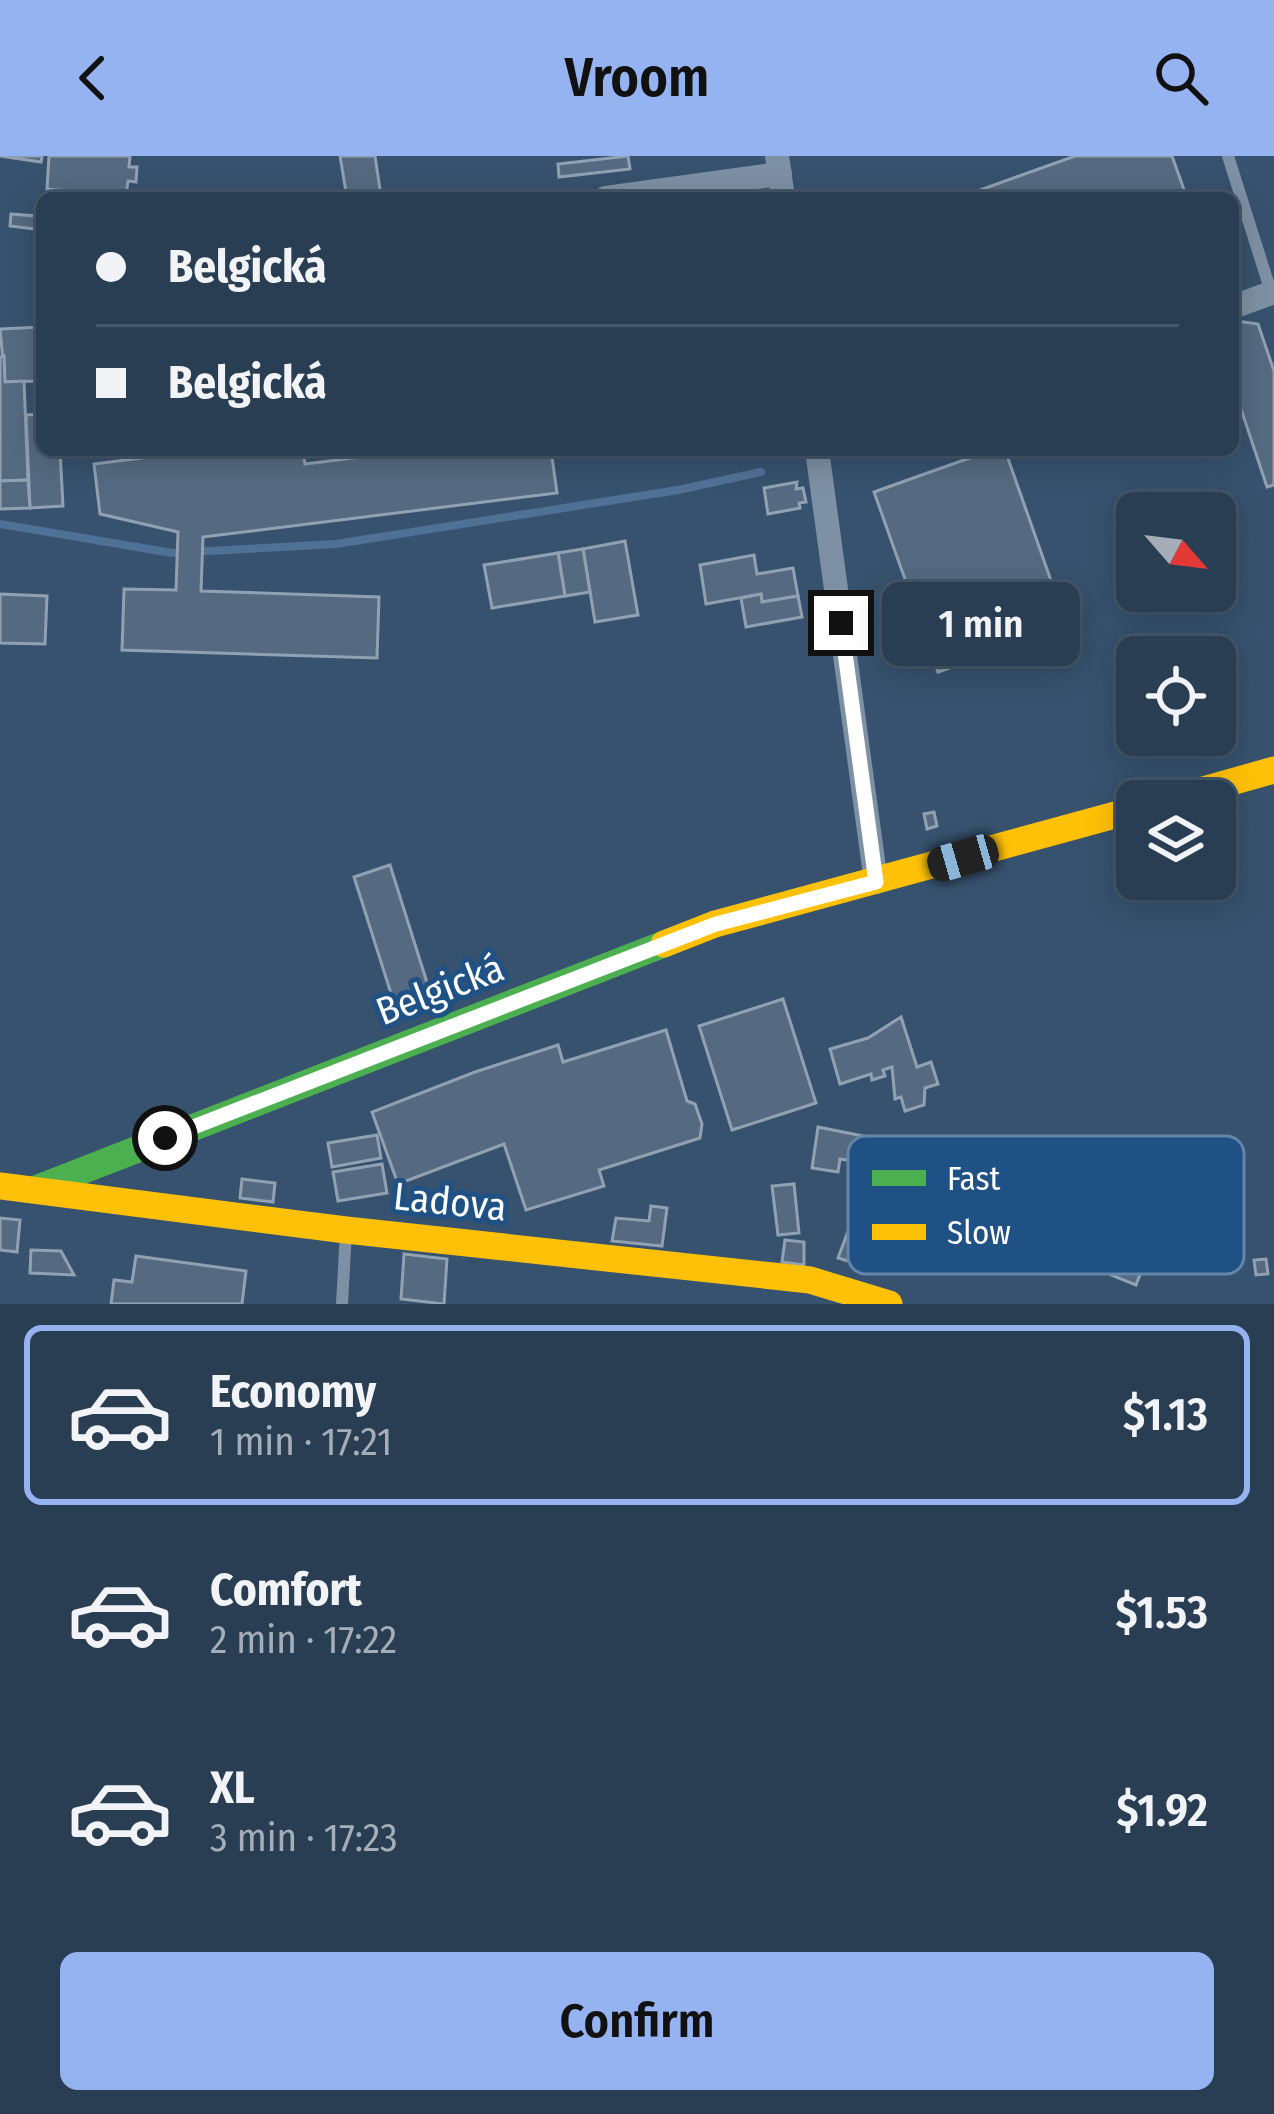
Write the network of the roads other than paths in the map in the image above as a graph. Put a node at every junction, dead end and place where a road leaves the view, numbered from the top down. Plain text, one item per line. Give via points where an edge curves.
1 (1228, 156) edge
2 (780, 176) edge
3 (653, 192) edge
4 (1273, 298) edge
5 (1239, 306) edge
6 (818, 456) edge
7 (1274, 770) edge
8 (1236, 781) edge
9 (1116, 815) edge
10 (876, 882) junction
11 (0, 1186) edge
12 (38, 1188) junction
13 (346, 1230) junction
14 (342, 1304) edge
15 (889, 1304) edge

1 - 4 lane
2 - 3 street
4 - 5 street
6 - 10 street
7 - 8 street
9 - 10 street, Belgická
10 - 12 street, Belgická via 716,924
11 - 12 street, Ladova
12 - 13 street, Ladova
13 - 14 lane
13 - 15 street, Ladova via 810,1280

